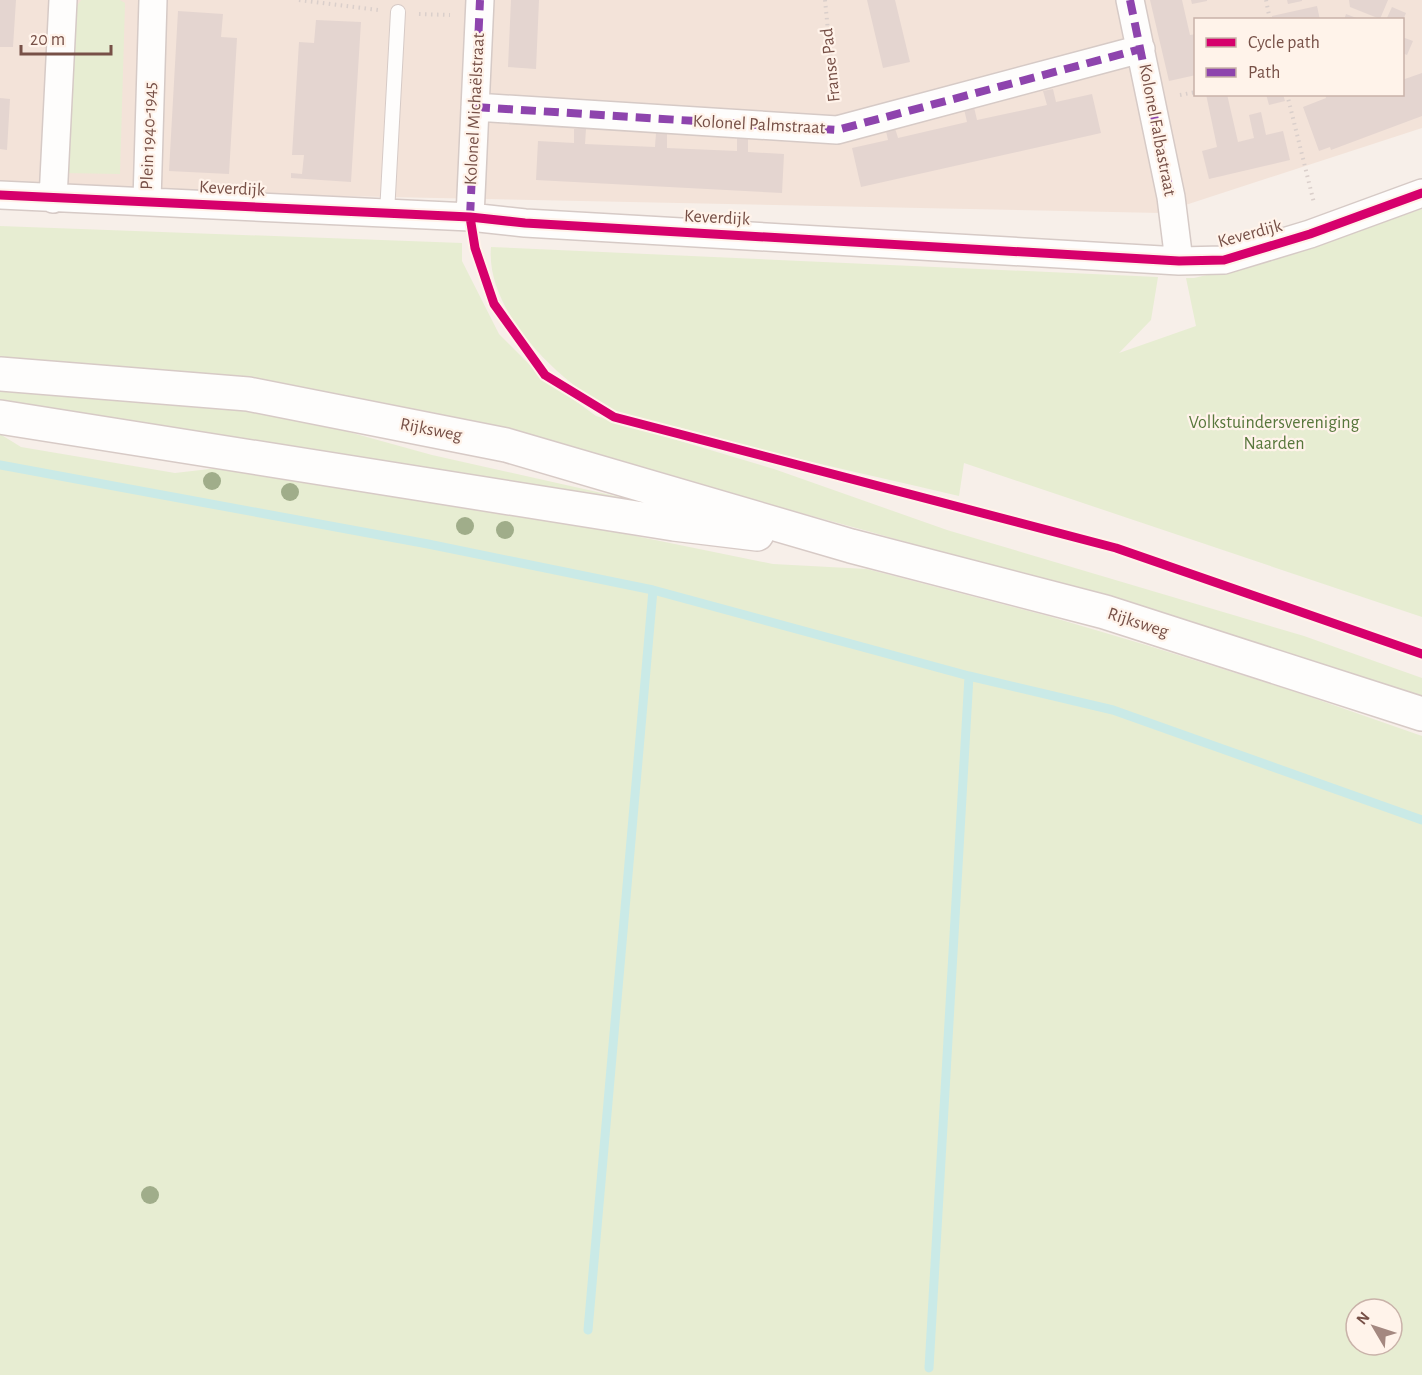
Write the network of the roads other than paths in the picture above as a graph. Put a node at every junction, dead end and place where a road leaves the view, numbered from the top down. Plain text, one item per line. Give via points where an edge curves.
1 (63, 0) edge
2 (153, 0) edge
3 (480, 0) edge
4 (1130, 0) edge
5 (398, 12) dead end
6 (1141, 49) junction
7 (475, 107) junction
8 (1422, 193) edge
9 (0, 195) edge
10 (53, 199) junction
11 (147, 201) junction
12 (387, 213) junction
13 (470, 217) junction
14 (1179, 261) junction
15 (0, 374) edge
16 (0, 417) edge
17 (851, 546) junction
18 (1422, 714) edge

1 - 10 street
2 - 11 street, Plein 1940-1945
3 - 7 street, Kolonel Michaëlstraat
4 - 6 street, Kolonel Falbastraat
5 - 12 lane
6 - 7 street, Kolonel Palmstraat via 837,129
6 - 14 street, Kolonel Falbastraat via 1171,197
7 - 13 street, Kolonel Michaëlstraat
8 - 14 street, Keverdijk via 1224,260
9 - 10 street, Keverdijk
10 - 11 street, Keverdijk
11 - 12 street, Keverdijk
12 - 13 street, Keverdijk
13 - 14 street, Keverdijk
15 - 17 main road, Rijksweg via 248,394 506,445
16 - 17 main road, Rijksweg via 674,524
17 - 18 main road, Rijksweg via 1105,612

